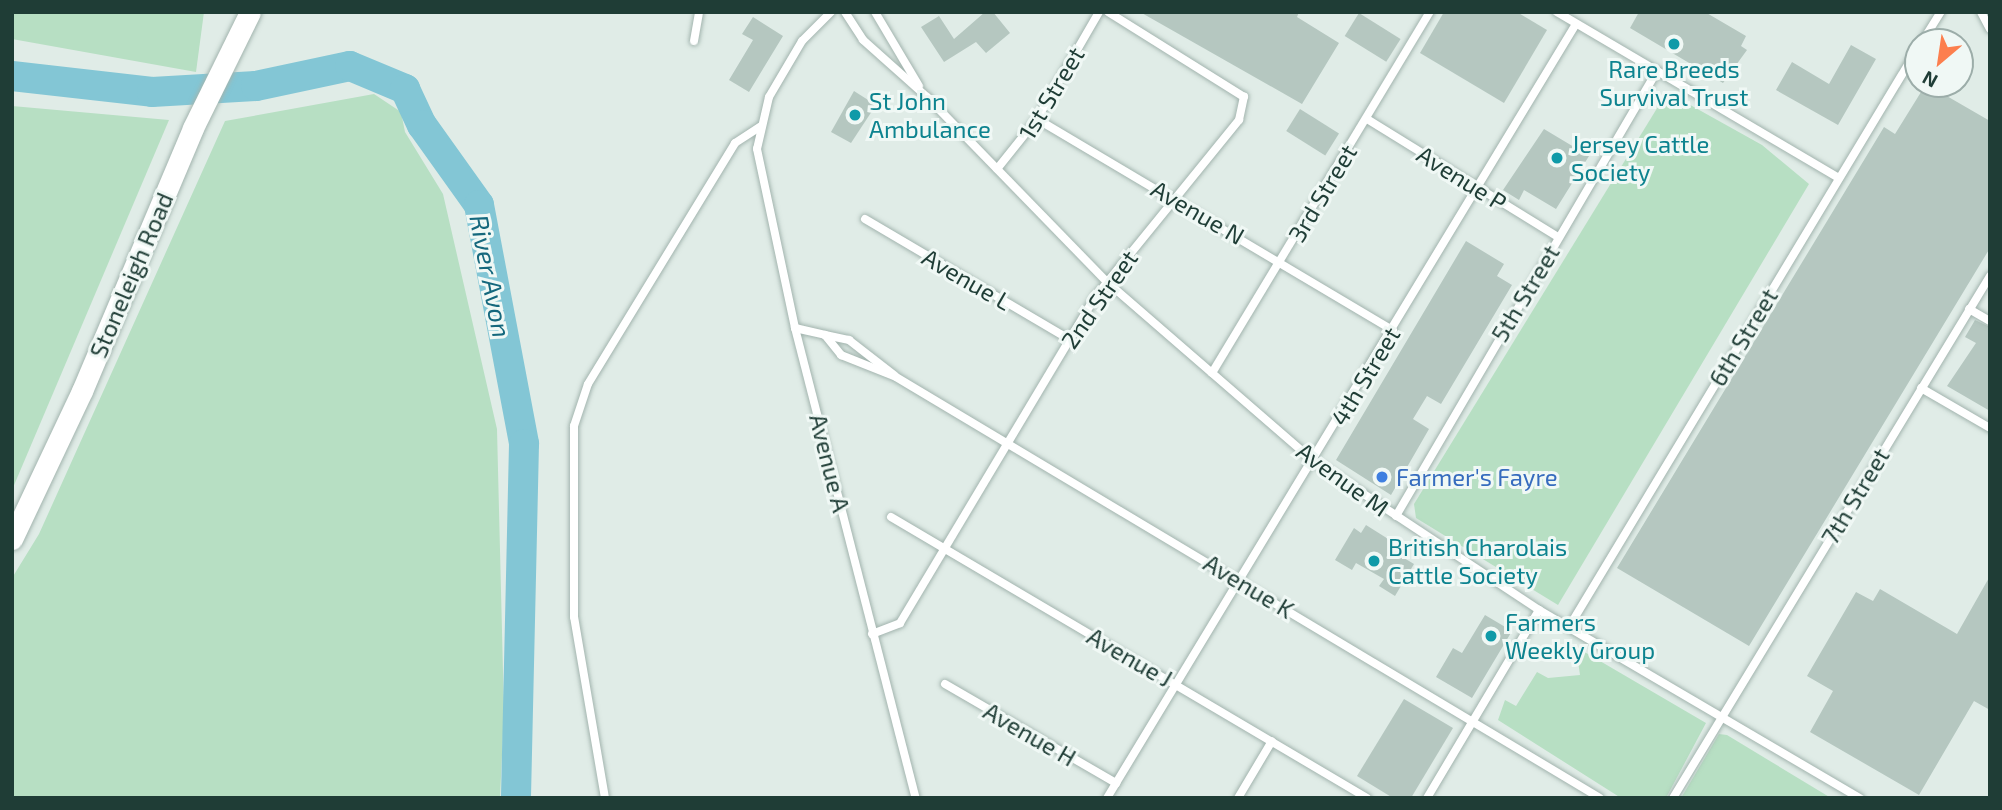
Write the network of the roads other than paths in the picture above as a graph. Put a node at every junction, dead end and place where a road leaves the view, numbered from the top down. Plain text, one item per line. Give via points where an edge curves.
1 (699, 12) edge
2 (831, 12) edge
3 (845, 12) edge
4 (875, 12) edge
5 (1099, 12) edge
6 (1108, 12) edge
7 (1430, 12) edge
8 (1557, 12) edge
9 (1941, 12) edge
10 (1981, 12) edge
11 (249, 14) edge
12 (1576, 24) junction
13 (1931, 28) edge
14 (1990, 29) edge
15 (694, 41) dead end
16 (1657, 71) junction
17 (1904, 71) edge
18 (927, 97) junction
19 (1037, 119) junction
20 (1367, 119) junction
21 (761, 126) junction
22 (997, 169) junction
23 (1839, 178) junction
24 (1477, 187) junction
25 (1174, 198) junction
26 (865, 219) dead end
27 (1558, 237) junction
28 (1281, 261) junction
29 (1990, 276) edge
30 (1107, 282) junction
31 (1969, 309) junction
32 (1990, 321) edge
33 (795, 328) junction
34 (1393, 330) junction
35 (825, 335) junction
36 (1069, 339) junction
37 (1212, 373) junction
38 (896, 377) junction
39 (1921, 387) junction
40 (1990, 428) edge
41 (1007, 442) junction
42 (1314, 461) junction
43 (1396, 516) junction
44 (891, 517) dead end
45 (12, 539) edge
46 (944, 547) junction
47 (1239, 579) junction
48 (1539, 610) junction
49 (1569, 627) junction
50 (872, 634) junction
51 (945, 684) dead end
52 (1178, 685) junction
53 (1722, 716) junction
54 (1475, 720) junction
55 (1272, 741) junction
56 (1116, 783) junction
57 (1857, 797) edge
58 (605, 798) edge
59 (916, 798) edge
60 (1107, 798) edge
61 (1238, 798) edge
62 (1367, 798) edge
63 (1427, 798) edge
64 (1600, 798) edge
65 (1673, 798) edge

1 - 15 lane
2 - 21 lane, Avenue A via 802,41 769,97
3 - 18 lane via 863,40
4 - 18 lane
5 - 19 lane, 1st Street
6 - 25 lane, 2nd Street via 1244,97 1240,120
7 - 20 lane, 3rd Street
8 - 12 lane
9 - 13 lane
10 - 14 lane
11 - 45 main road, Stoneleigh Road
12 - 16 lane
12 - 24 lane, 4th Street
16 - 23 lane
16 - 27 lane, 5th Street
17 - 23 lane, 6th Street
18 - 22 lane, Avenue M
19 - 22 lane, 1st Street
19 - 25 lane, Avenue N
20 - 24 lane, Avenue P
20 - 28 lane, 3rd Street
21 - 33 lane, Avenue A via 757,149
21 - 58 lane via 735,143 580,405 571,473 571,575 579,660
22 - 30 lane, Avenue M
23 - 49 lane, 6th Street
24 - 27 lane, Avenue P
24 - 34 lane, 4th Street
25 - 28 lane, Avenue N
25 - 30 lane, 2nd Street
26 - 36 lane, Avenue L
27 - 43 lane, 5th Street
28 - 34 lane, Avenue N
28 - 37 lane, 3rd Street
29 - 31 lane, 7th Street
30 - 36 lane, 2nd Street
30 - 37 lane, Avenue M
31 - 32 lane
31 - 39 lane, 7th Street
33 - 35 lane, Avenue K
33 - 50 lane, Avenue A
34 - 42 lane, 4th Street
35 - 38 lane, Avenue K via 858,345
35 - 38 lane, Avenue K via 841,355
36 - 41 lane, 2nd Street
37 - 42 lane, Avenue M
38 - 41 lane, Avenue K
39 - 40 lane
39 - 53 lane, 7th Street
41 - 46 lane, 2nd Street
41 - 47 lane, Avenue K
42 - 43 lane, Avenue M
42 - 47 lane, 4th Street
43 - 48 lane, Avenue M
44 - 46 lane, Avenue J
46 - 50 lane, 2nd Street via 900,623
46 - 52 lane, Avenue J
47 - 52 lane, 4th Street
47 - 54 lane, Avenue K
48 - 49 lane, Avenue M
48 - 54 lane
49 - 53 lane, Avenue M
50 - 59 lane, Avenue A
51 - 56 lane, Avenue H
52 - 55 lane, Avenue J
52 - 56 lane, 4th Street
53 - 57 lane, Avenue M
53 - 65 lane, 7th Street
54 - 63 lane
54 - 64 lane, Avenue K
55 - 61 lane
55 - 62 lane, Avenue J
56 - 60 lane, 4th Street

